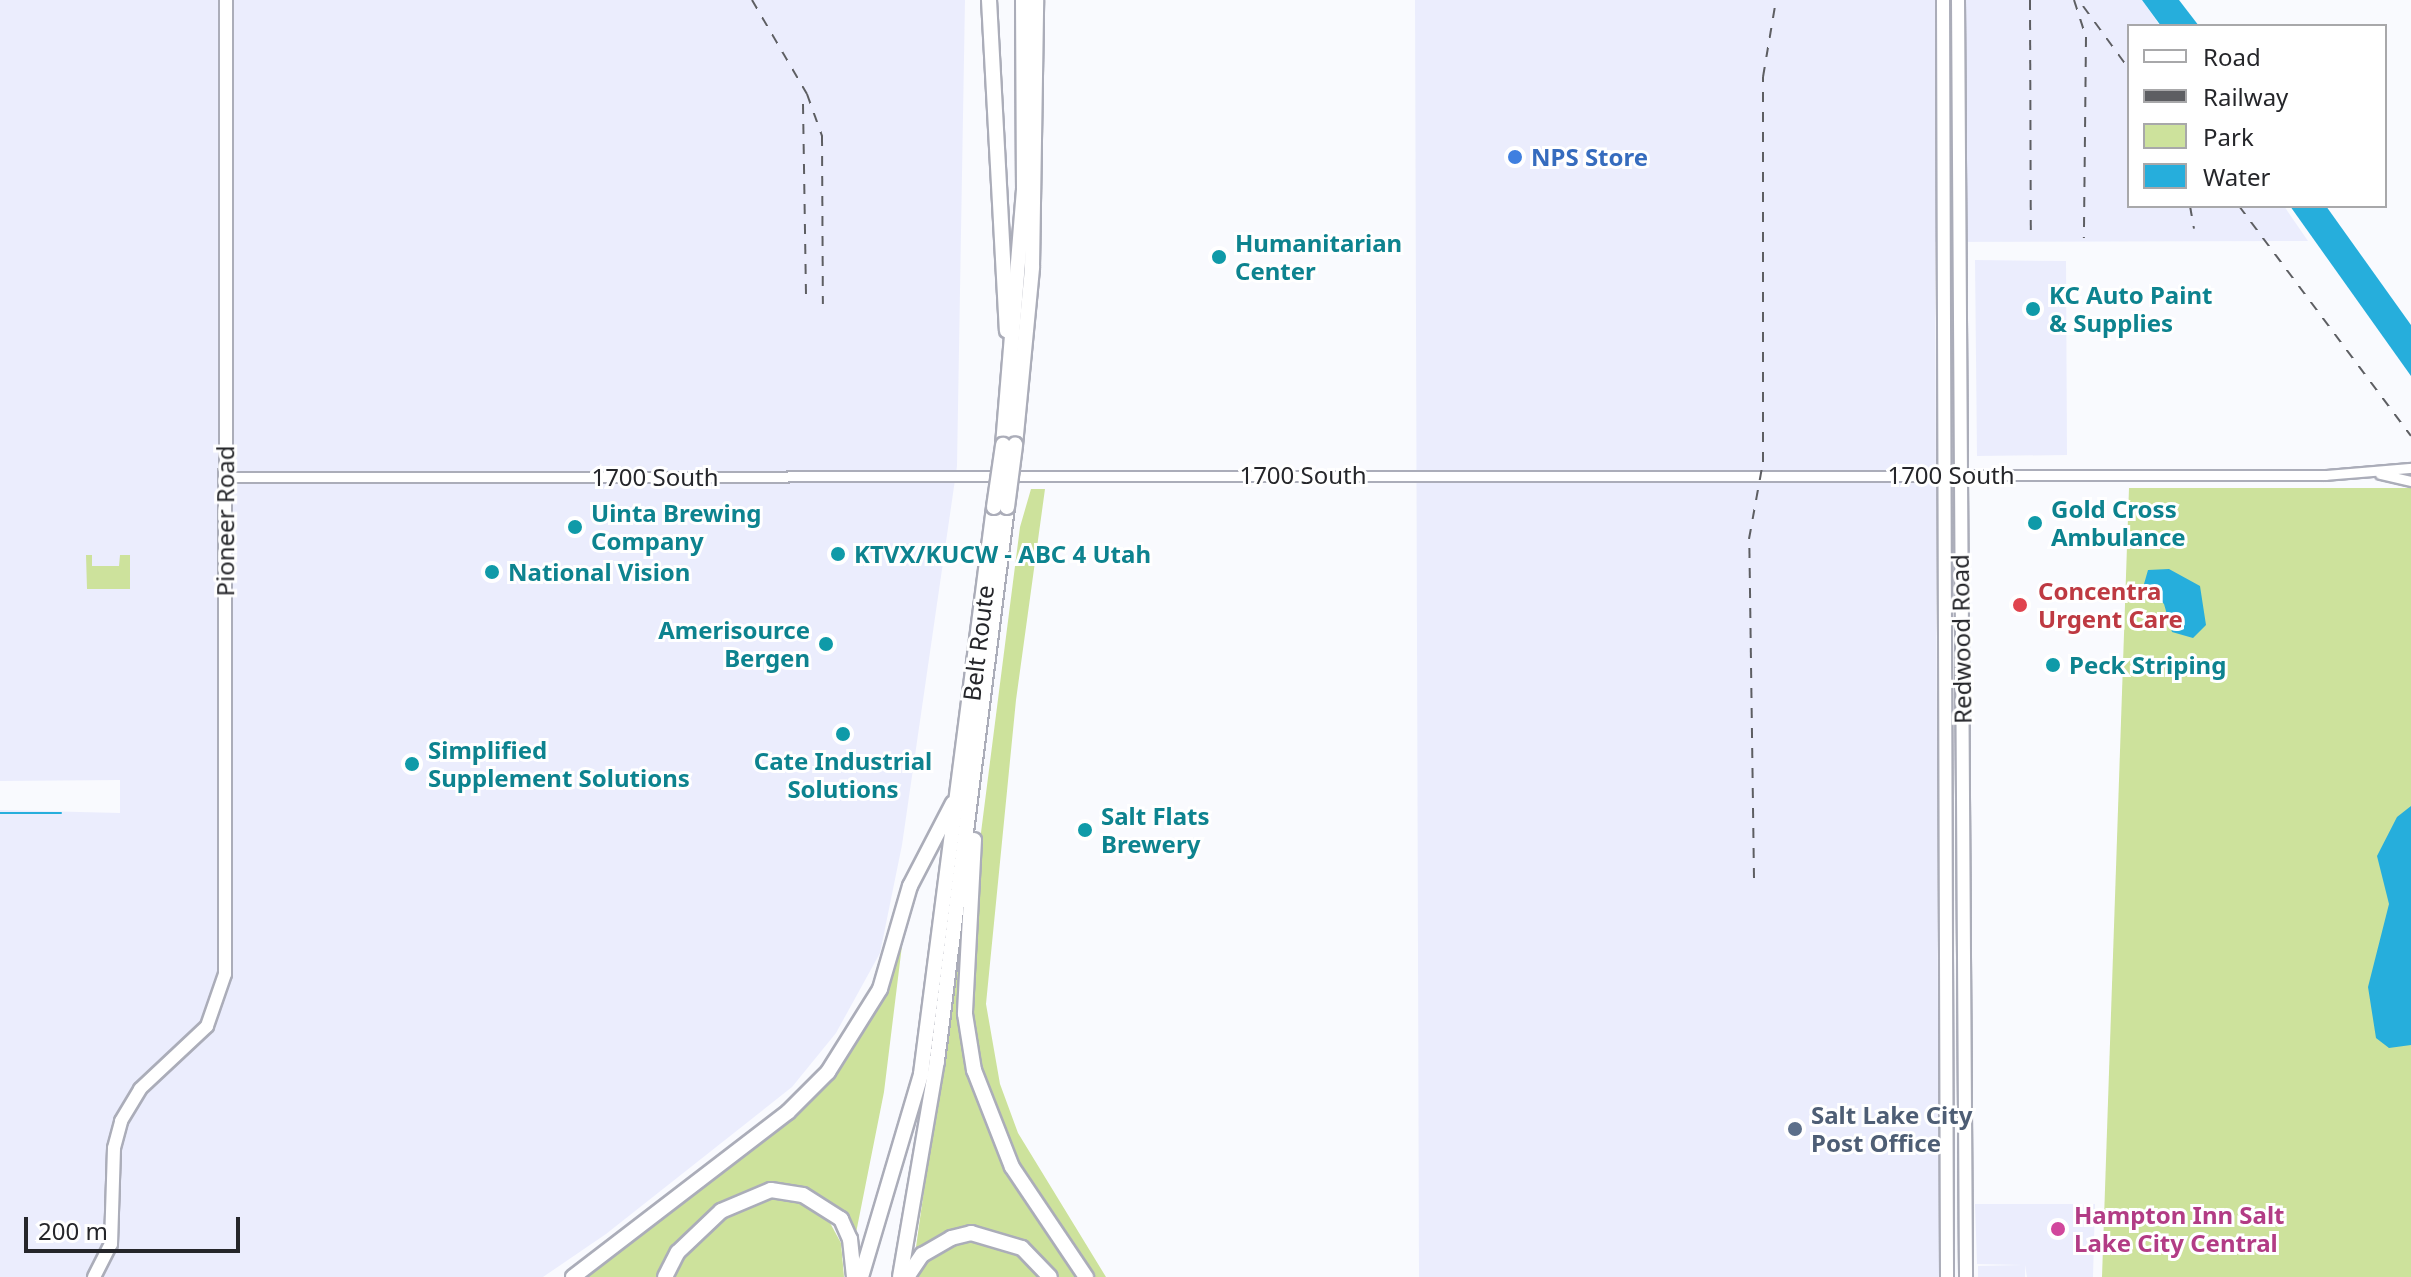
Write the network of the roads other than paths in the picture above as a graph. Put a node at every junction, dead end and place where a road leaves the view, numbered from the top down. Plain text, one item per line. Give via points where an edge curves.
1 (226, 0) edge
2 (989, 0) edge
3 (1023, 0) edge
4 (1036, 0) edge
5 (1043, 0) edge
6 (1943, 0) edge
7 (1958, 0) edge
8 (1036, 69) junction
9 (1010, 379) junction
10 (1009, 445) junction
11 (2411, 468) edge
12 (2380, 474) junction
13 (1944, 475) junction
14 (1959, 475) junction
15 (226, 477) junction
16 (2411, 481) edge
17 (1000, 507) junction
18 (979, 731) junction
19 (960, 788) junction
20 (94, 1277) edge
21 (573, 1277) edge
22 (665, 1277) edge
23 (854, 1277) edge
24 (861, 1277) edge
25 (900, 1277) edge
26 (907, 1277) edge
27 (1050, 1277) edge
28 (1086, 1277) edge
29 (1947, 1277) edge
30 (1966, 1277) edge

1 - 15 main road, Pioneer Road
2 - 9 highway
3 - 9 highway, Belt Route via 1024,189
4 - 8 highway, Belt Route
5 - 8 highway
6 - 13 main road, Redwood Road
7 - 14 main road, Redwood Road
8 - 10 highway, Belt Route via 1032,267
9 - 10 highway, Belt Route
10 - 17 highway, Belt Route, bridge
11 - 12 street, 1700 South
12 - 14 street, 1700 South
12 - 16 street, 1700 South
13 - 14 street, 1700 South
13 - 15 street, 1700 South
13 - 29 main road, Redwood Road
14 - 30 main road, Redwood Road
15 - 20 main road, Pioneer Road via 226,961 217,1007 200,1036 148,1081 121,1121 114,1148 111,1244
17 - 18 highway, Belt Route
17 - 19 highway, Belt Route
18 - 25 highway, Belt Route via 928,1127
18 - 28 highway via 965,963 965,1014 974,1070 1012,1167
19 - 21 highway via 910,886 880,989 828,1072 788,1112
19 - 24 highway, Belt Route via 921,1074
22 - 23 highway via 678,1252 721,1211 771,1190 811,1198 841,1219 850,1239
26 - 27 highway via 922,1255 971,1233 1022,1248

